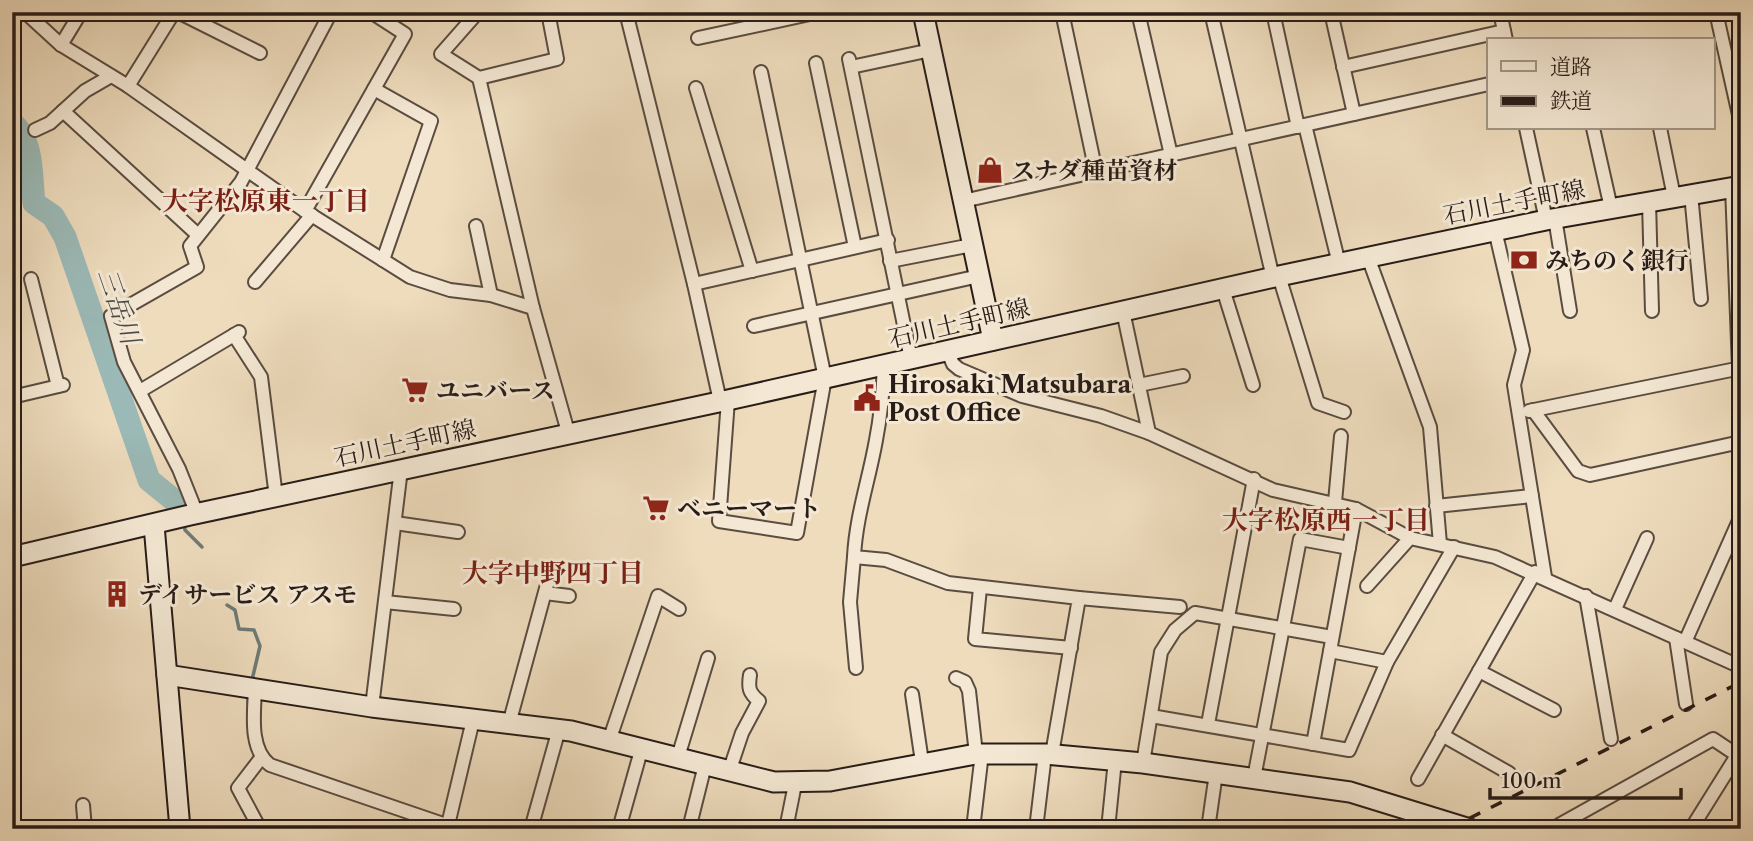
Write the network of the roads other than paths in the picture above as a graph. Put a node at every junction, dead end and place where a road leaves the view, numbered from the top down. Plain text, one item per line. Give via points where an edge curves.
1 (25, 12) edge
2 (80, 12) edge
3 (176, 12) edge
4 (331, 12) edge
5 (478, 12) edge
6 (548, 12) edge
7 (626, 12) edge
8 (820, 12) edge
9 (923, 12) edge
10 (1062, 12) edge
11 (1139, 12) edge
12 (1211, 12) edge
13 (1273, 12) edge
14 (1331, 12) edge
15 (1500, 12) edge
16 (1716, 12) edge
17 (374, 13) edge
18 (1505, 36) edge
19 (698, 38) dead end
20 (1487, 39) edge
21 (61, 45) junction
22 (931, 50) junction
23 (260, 53) dead end
24 (816, 63) dead end
25 (1343, 66) junction
26 (761, 72) dead end
27 (111, 76) junction
28 (479, 78) junction
29 (1487, 84) edge
30 (128, 86) junction
31 (374, 89) junction
32 (696, 89) dead end
33 (63, 111) junction
34 (1354, 114) junction
35 (1741, 124) edge
36 (1301, 126) junction
37 (35, 130) dead end
38 (1527, 130) edge
39 (1593, 130) edge
40 (1661, 130) edge
41 (1241, 140) junction
42 (1171, 155) junction
43 (246, 169) junction
44 (1096, 172) junction
45 (1736, 187) edge
46 (1682, 196) junction
47 (963, 201) junction
48 (1649, 201) junction
49 (1611, 208) junction
50 (309, 213) junction
51 (1551, 219) junction
52 (476, 226) dead end
53 (1495, 230) junction
54 (198, 234) junction
55 (888, 240) junction
56 (972, 245) junction
57 (855, 247) junction
58 (1368, 257) junction
59 (383, 260) junction
60 (800, 260) junction
61 (890, 261) junction
62 (1339, 264) junction
63 (752, 271) junction
64 (979, 276) junction
65 (1276, 277) junction
66 (31, 279) dead end
67 (255, 282) dead end
68 (694, 284) junction
69 (1223, 289) junction
70 (491, 295) junction
71 (896, 295) junction
72 (1701, 299) dead end
73 (533, 308) junction
74 (1123, 311) junction
75 (1652, 311) dead end
76 (1570, 312) dead end
77 (811, 313) junction
78 (754, 326) dead end
79 (993, 340) junction
80 (947, 350) junction
81 (911, 359) junction
82 (884, 365) junction
83 (1740, 368) edge
84 (1183, 376) dead end
85 (825, 378) junction
86 (1139, 385) junction
87 (1253, 385) dead end
88 (140, 391) junction
89 (12, 397) edge
90 (724, 401) junction
91 (1533, 410) junction
92 (1344, 412) dead end
93 (1519, 414) junction
94 (568, 432) junction
95 (1149, 433) junction
96 (1342, 436) dead end
97 (1741, 446) edge
98 (401, 469) junction
99 (1254, 480) junction
100 (1532, 496) junction
101 (276, 497) junction
102 (1335, 502) junction
103 (1436, 506) junction
104 (1356, 509) junction
105 (187, 516) junction
106 (1741, 516) edge
107 (395, 523) junction
108 (154, 525) junction
109 (458, 532) dead end
110 (1410, 538) junction
111 (1647, 538) dead end
112 (1440, 544) junction
113 (1454, 547) junction
114 (1349, 548) junction
115 (12, 557) edge
116 (854, 557) junction
117 (551, 570) dead end
118 (1540, 575) junction
119 (1367, 586) dead end
120 (980, 588) junction
121 (545, 593) junction
122 (569, 596) dead end
123 (1586, 596) junction
124 (1079, 598) junction
125 (385, 602) junction
126 (1180, 607) dead end
127 (454, 609) dead end
128 (679, 609) dead end
129 (1615, 609) junction
130 (1229, 618) junction
131 (1283, 628) junction
132 (1332, 637) junction
133 (1680, 640) junction
134 (1071, 648) junction
135 (1330, 651) junction
136 (708, 659) dead end
137 (1387, 662) junction
138 (1741, 667) edge
139 (856, 668) dead end
140 (1479, 671) junction
141 (167, 675) junction
142 (750, 676) dead end
143 (957, 678) dead end
144 (255, 689) junction
145 (912, 694) dead end
146 (1686, 704) dead end
147 (372, 707) junction
148 (1554, 710) dead end
149 (1151, 716) junction
150 (473, 720) junction
151 (509, 724) junction
152 (1208, 724) junction
153 (559, 729) junction
154 (1262, 734) junction
155 (1443, 735) junction
156 (1611, 739) dead end
157 (608, 741) junction
158 (1313, 744) junction
159 (642, 747) junction
160 (1739, 752) edge
161 (979, 754) junction
162 (1049, 754) junction
163 (678, 757) junction
164 (261, 758) junction
165 (1115, 760) junction
166 (922, 762) junction
167 (1143, 763) junction
168 (705, 765) junction
169 (729, 772) junction
170 (1216, 773) junction
171 (1509, 773) dead end
172 (1255, 778) junction
173 (1418, 779) dead end
174 (795, 784) junction
175 (83, 805) dead end
176 (448, 827) edge
177 (85, 829) edge
178 (180, 829) edge
179 (260, 829) edge
180 (531, 829) edge
181 (619, 829) edge
182 (689, 829) edge
183 (786, 829) edge
184 (974, 829) edge
185 (1036, 829) edge
186 (1108, 829) edge
187 (1208, 829) edge
188 (1470, 829) edge
189 (1558, 829) edge
190 (1691, 829) edge

1 - 21 street
2 - 21 street
3 - 23 street
3 - 30 street
4 - 43 street
5 - 28 street via 441,54
6 - 28 street via 557,59
7 - 68 street
8 - 19 street
9 - 22 street
10 - 44 street
11 - 42 street
12 - 41 street
13 - 36 street
14 - 25 street
15 - 18 street
16 - 35 street
17 - 31 street via 405,34
20 - 25 street
21 - 27 street
22 - 47 street
22 - 55 street via 850,63
24 - 57 street
25 - 34 street
26 - 60 street
27 - 30 street
27 - 33 street
28 - 73 street
29 - 34 street
30 - 43 street
31 - 50 street
31 - 59 street via 431,121
32 - 63 street
33 - 37 street
33 - 54 street
34 - 36 street
36 - 41 street
36 - 62 street
38 - 51 street
39 - 49 street
40 - 46 street
41 - 42 street
41 - 65 street
42 - 44 street
43 - 50 street
43 - 54 street via 241,182
44 - 47 street
45 - 46 street, 石川土手町線
45 - 83 street
46 - 48 street, 石川土手町線
46 - 72 street
47 - 56 street
48 - 49 street, 石川土手町線
48 - 75 street
49 - 51 street, 石川土手町線
50 - 59 street
50 - 67 street
51 - 53 street, 石川土手町線
51 - 76 street
52 - 70 street
53 - 58 street, 石川土手町線
53 - 93 street via 1523,350 1514,385
54 - 88 street via 190,246 197,267 111,316 124,362
55 - 57 street
55 - 61 street
56 - 61 street
56 - 64 street
57 - 60 street
58 - 62 street, 石川土手町線
58 - 103 street via 1430,427
59 - 70 street via 410,278 450,290
60 - 63 street
60 - 77 street
61 - 71 street
62 - 65 street, 石川土手町線
63 - 68 street
64 - 71 street
64 - 79 street
65 - 69 street, 石川土手町線
65 - 92 street via 1318,404
66 - 89 street via 60,386
68 - 90 street
69 - 74 street, 石川土手町線
69 - 87 street
70 - 73 street
71 - 77 street
71 - 81 street
73 - 94 street
74 - 79 street, 石川土手町線
74 - 86 street
77 - 78 street
77 - 85 street
79 - 80 street, 石川土手町線
80 - 81 street, 石川土手町線
80 - 95 street via 959,369 1021,396
81 - 82 street, 石川土手町線
82 - 85 street, 石川土手町線
82 - 116 street via 883,400 858,511
83 - 91 street
84 - 86 street
85 - 90 street, 石川土手町線
85 - 90 street via 797,533 719,521
86 - 95 street
88 - 101 street via 236,334 261,377
88 - 105 street
90 - 94 street, 石川土手町線
91 - 93 street
91 - 97 street via 1578,471 1590,475 1736,443
93 - 100 street
94 - 98 street, 石川土手町線
95 - 99 street
96 - 102 street
98 - 101 street, 石川土手町線
98 - 107 street
99 - 102 street via 1273,490
99 - 130 street
100 - 103 street
100 - 118 street
101 - 105 street, 石川土手町線
102 - 104 street
103 - 112 street
104 - 110 street
104 - 114 street
105 - 108 street, 石川土手町線
106 - 133 street
107 - 109 street
107 - 125 street
108 - 115 street, 石川土手町線
108 - 141 street
110 - 112 street
110 - 119 street
111 - 129 street
112 - 113 street
113 - 118 street
113 - 137 street
114 - 131 street via 1300,539
114 - 132 street
116 - 120 street via 886,560 947,583
116 - 139 street via 850,602
117 - 121 street
118 - 123 street
118 - 140 street
120 - 124 street
120 - 134 street via 975,639
121 - 122 street
121 - 151 street
123 - 129 street
123 - 156 street
124 - 126 street
124 - 134 street
125 - 127 street
125 - 147 street
128 - 157 street via 658,596
129 - 133 street
130 - 131 street
130 - 149 street via 1195,613 1175,629 1161,652
130 - 152 street
131 - 132 street
131 - 154 street
132 - 135 street
133 - 138 street
133 - 146 street
134 - 162 street
135 - 137 street
135 - 158 street
136 - 163 street
137 - 158 street via 1349,750
140 - 148 street
140 - 155 street
141 - 144 street
141 - 178 street
142 - 169 street via 751,695 760,701 742,733
143 - 161 street via 969,691
144 - 147 street
144 - 164 street via 253,725
145 - 166 street
147 - 150 street
149 - 152 street
149 - 167 street
150 - 151 street
150 - 176 street
151 - 153 street
152 - 154 street
153 - 157 street
153 - 180 street
154 - 158 street
154 - 172 street
155 - 171 street
155 - 173 street
157 - 159 street
159 - 163 street
159 - 181 street
160 - 189 street via 1713,739
160 - 190 street
161 - 162 street
161 - 166 street
161 - 184 street
162 - 165 street
162 - 185 street
163 - 168 street
164 - 176 street
164 - 179 street via 238,788
165 - 167 street
165 - 186 street
166 - 174 street via 886,772
167 - 170 street
168 - 169 street
168 - 182 street
169 - 174 street
170 - 172 street
170 - 187 street
172 - 188 street via 1350,792
174 - 183 street
175 - 177 street

